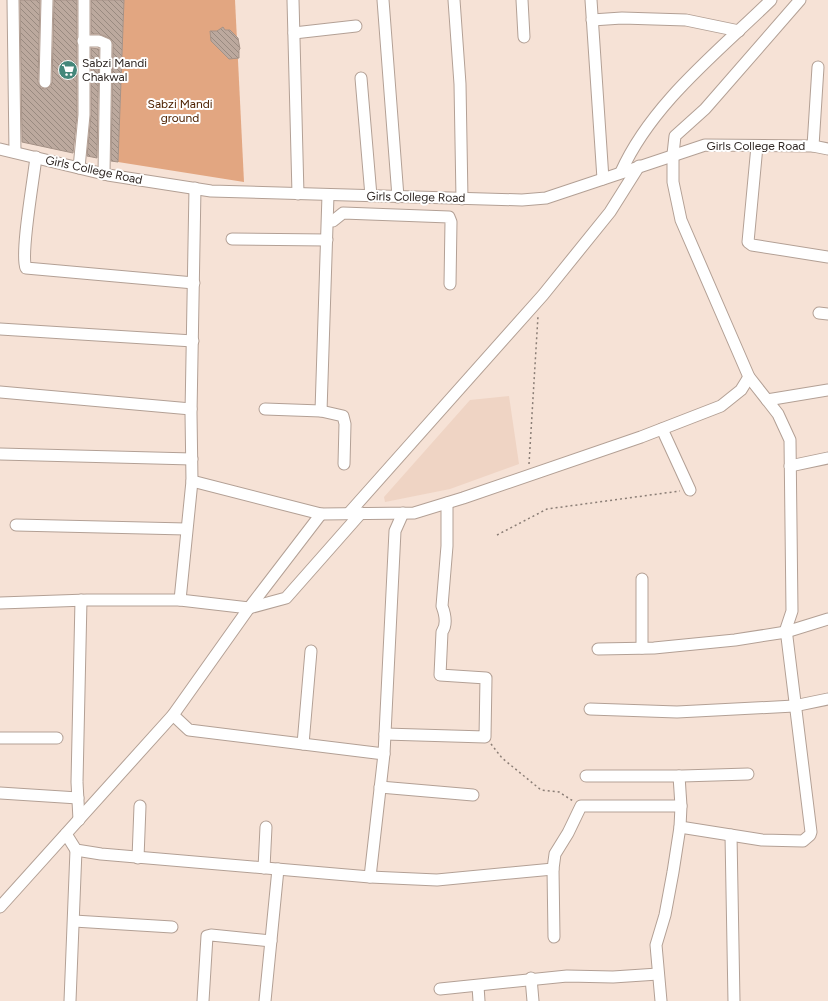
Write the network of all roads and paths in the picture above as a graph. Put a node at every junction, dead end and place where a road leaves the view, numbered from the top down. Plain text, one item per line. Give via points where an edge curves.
1 (13, 0) edge
2 (47, 0) edge
3 (84, 0) edge
4 (293, 0) edge
5 (383, 0) edge
6 (454, 0) edge
7 (522, 0) edge
8 (591, 0) edge
9 (771, 0) edge
10 (800, 0) edge
11 (592, 20) junction
12 (356, 26) dead end
13 (739, 31) junction
14 (294, 33) junction
15 (524, 37) dead end
16 (83, 41) junction
17 (818, 67) dead end
18 (361, 78) dead end
19 (45, 82) dead end
20 (757, 146) junction
21 (813, 146) junction
22 (0, 149) edge
23 (828, 149) edge
24 (15, 152) junction
25 (672, 154) junction
26 (36, 157) junction
27 (639, 166) junction
28 (79, 168) junction
29 (621, 172) junction
30 (104, 174) junction
31 (603, 178) junction
32 (195, 188) junction
33 (298, 194) junction
34 (328, 195) junction
35 (371, 196) junction
36 (398, 197) junction
37 (462, 199) junction
38 (328, 221) junction
39 (232, 239) dead end
40 (327, 240) junction
41 (828, 257) edge
42 (194, 282) junction
43 (450, 284) dead end
44 (539, 300) junction
45 (0, 329) edge
46 (193, 341) junction
47 (749, 377) junction
48 (828, 390) edge
49 (0, 392) edge
50 (767, 400) junction
51 (191, 409) junction
52 (265, 409) dead end
53 (321, 411) junction
54 (662, 429) junction
55 (0, 454) edge
56 (828, 458) edge
57 (192, 459) junction
58 (344, 464) dead end
59 (790, 466) junction
60 (528, 476) junction
61 (192, 481) junction
62 (690, 490) joint
63 (447, 503) junction
64 (355, 513) junction
65 (403, 513) junction
66 (321, 514) junction
67 (16, 525) dead end
68 (186, 529) junction
69 (497, 535) dead end
70 (642, 579) dead end
71 (81, 600) junction
72 (180, 600) junction
73 (0, 603) edge
74 (249, 608) junction
75 (828, 619) edge
76 (786, 632) junction
77 (642, 648) junction
78 (598, 649) dead end
79 (311, 651) dead end
80 (828, 699) edge
81 (794, 706) junction
82 (590, 709) dead end
83 (173, 715) junction
84 (385, 734) junction
85 (485, 737) junction
86 (0, 738) edge
87 (57, 738) dead end
88 (303, 744) junction
89 (384, 754) junction
90 (748, 774) dead end
91 (586, 776) dead end
92 (679, 776) junction
93 (380, 787) junction
94 (0, 793) edge
95 (473, 795) dead end
96 (78, 798) junction
97 (140, 806) dead end
98 (580, 806) junction
99 (681, 806) junction
100 (79, 820) junction
101 (266, 827) dead end
102 (680, 827) junction
103 (66, 834) junction
104 (731, 836) junction
105 (76, 850) junction
106 (138, 858) junction
107 (264, 868) junction
108 (278, 869) junction
109 (553, 869) junction
110 (370, 877) junction
111 (0, 907) edge
112 (74, 921) junction
113 (172, 927) dead end
114 (554, 938) dead end
115 (271, 941) junction
116 (658, 974) junction
117 (531, 978) junction
118 (478, 986) junction
119 (440, 989) dead end
120 (70, 1001) edge
121 (203, 1001) edge
122 (265, 1001) edge
123 (479, 1001) edge
124 (533, 1001) edge
125 (661, 1001) edge
126 (734, 1001) edge

1 - 24 street
2 - 19 street
3 - 16 street
4 - 14 street
5 - 36 street
6 - 37 street via 460,84
7 - 15 street
8 - 11 street
9 - 13 street
10 - 25 street via 705,109 675,136
11 - 13 street via 686,20
11 - 31 street
12 - 14 street
13 - 29 street via 678,90 636,145
14 - 33 street
16 - 28 street via 84,115
16 - 30 street via 99,40 106,44
17 - 21 street
18 - 35 street
20 - 21 street, Girls College Road
20 - 25 street, Girls College Road via 705,145
20 - 41 street via 748,242 752,245
21 - 23 street, Girls College Road
22 - 24 street, Girls College Road
24 - 26 street, Girls College Road
25 - 27 street, Girls College Road
25 - 47 street via 673,182 681,220
26 - 28 street, Girls College Road
26 - 42 street via 26,237 26,268
27 - 29 street, Girls College Road
27 - 44 street via 610,212
28 - 30 street, Girls College Road
29 - 31 street, Girls College Road
30 - 32 street, Girls College Road
31 - 37 street, Girls College Road via 546,198
32 - 33 street, Girls College Road via 211,191
32 - 42 street
33 - 34 street, Girls College Road
34 - 35 street, Girls College Road
34 - 38 street
35 - 36 street, Girls College Road
36 - 37 street, Girls College Road
38 - 40 street
38 - 43 street via 333,221 343,213 449,217
39 - 40 street
40 - 53 street
42 - 46 street
44 - 60 path
44 - 64 street
45 - 46 street
46 - 51 street
47 - 50 street
47 - 54 street via 741,390 721,406
48 - 50 street
49 - 51 street
50 - 59 street via 778,414 790,440
51 - 57 street
52 - 53 street
53 - 58 street via 343,416
54 - 60 street
54 - 62 street
55 - 57 street
56 - 59 street
57 - 61 street
59 - 76 street via 792,611
60 - 63 street
61 - 66 street
61 - 68 street
62 - 69 path via 547,509
63 - 65 street via 414,513
63 - 85 street via 447,546 442,606 445,612 445,628 442,632 440,675 486,678
64 - 65 street
64 - 66 street
64 - 74 street via 286,598
65 - 84 street via 395,531
66 - 74 street
67 - 68 street
68 - 72 street
70 - 77 street
71 - 72 street
71 - 73 street
71 - 96 street
72 - 74 street
74 - 83 street
75 - 76 street
76 - 77 street via 700,644
76 - 81 street
77 - 78 street
79 - 88 street
80 - 81 street
81 - 82 street via 677,712
81 - 104 street via 810,835 803,841
83 - 88 street via 189,730
83 - 100 street
84 - 85 street
84 - 89 street
85 - 98 path via 502,758 541,790 559,792
86 - 87 street
88 - 89 street
89 - 93 street
90 - 92 street
91 - 92 street
92 - 99 street
93 - 95 street
93 - 110 street
94 - 96 street
96 - 100 street
97 - 106 street
98 - 99 street
98 - 109 street via 555,854
99 - 102 street
100 - 103 street
101 - 107 street
102 - 104 street
102 - 116 street via 665,915 656,945
103 - 105 street
103 - 111 street
104 - 126 street
105 - 106 street
105 - 112 street
106 - 107 street
107 - 108 street
108 - 110 street
108 - 115 street
109 - 110 street via 437,880
109 - 114 street
112 - 113 street
112 - 120 street
115 - 121 street via 206,936
115 - 122 street
116 - 117 street
116 - 125 street
117 - 118 street
117 - 124 street
118 - 119 street
118 - 123 street

